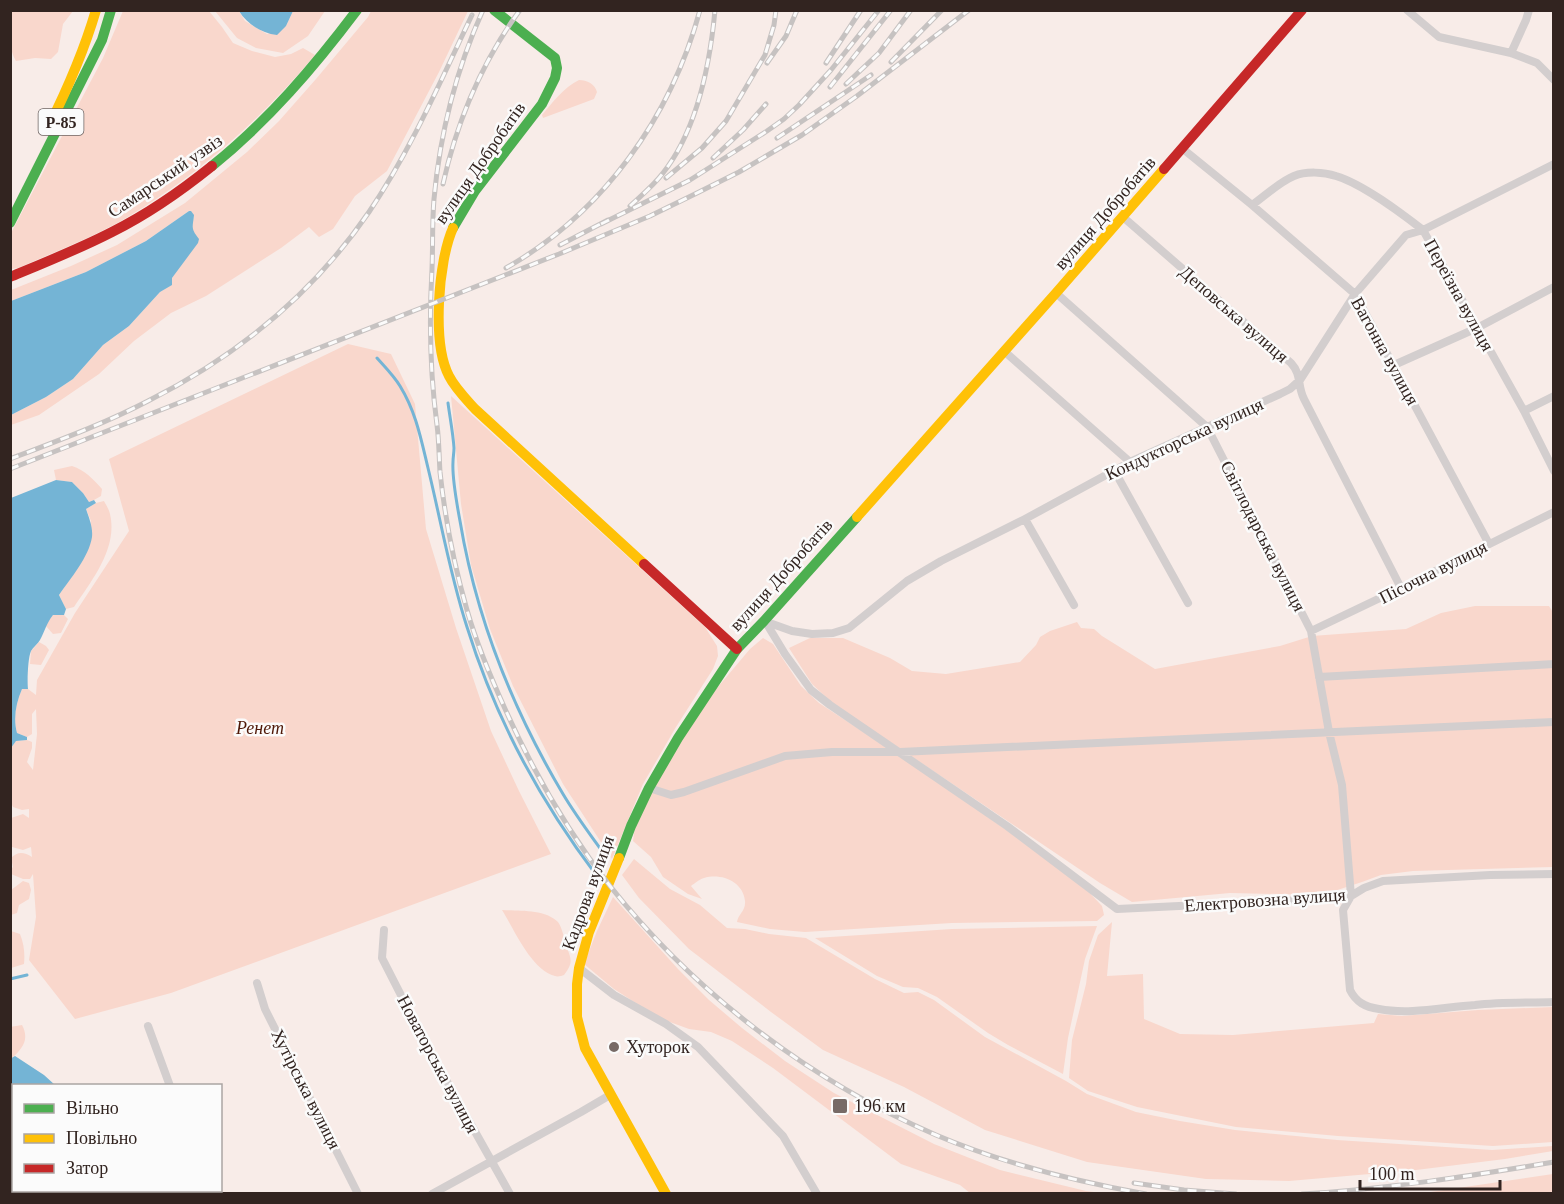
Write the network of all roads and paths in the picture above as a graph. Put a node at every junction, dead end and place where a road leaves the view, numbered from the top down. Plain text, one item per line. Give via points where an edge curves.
1 (96, 10) edge
2 (111, 10) edge
3 (357, 10) edge
4 (495, 10) edge
5 (1302, 10) edge
6 (1407, 10) edge
7 (1529, 10) edge
8 (1512, 53) junction
9 (1554, 80) edge
10 (1183, 149) junction
11 (1554, 164) edge
12 (10, 205) edge
13 (1252, 205) junction
14 (1123, 217) junction
15 (10, 223) edge
16 (1424, 230) junction
17 (14, 275) edge
18 (1554, 287) edge
19 (1056, 293) junction
20 (1355, 294) junction
21 (1477, 328) junction
22 (1004, 351) junction
23 (1394, 365) junction
24 (1299, 380) junction
25 (1554, 396) edge
26 (1524, 411) junction
27 (1207, 427) junction
28 (1130, 462) junction
29 (1114, 470) junction
30 (1554, 471) edge
31 (1554, 512) edge
32 (1025, 519) junction
33 (1489, 544) junction
34 (1401, 588) junction
35 (1188, 603) dead end
36 (1074, 605) dead end
37 (764, 621) junction
38 (1311, 631) junction
39 (737, 649) junction
40 (1554, 664) edge
41 (1319, 677) junction
42 (1554, 722) edge
43 (1329, 732) junction
44 (900, 752) junction
45 (649, 788) junction
46 (1554, 874) edge
47 (1351, 896) junction
48 (384, 930) dead end
49 (579, 968) junction
50 (257, 983) dead end
51 (1554, 1002) edge
52 (148, 1026) dead end
53 (169, 1084) edge
54 (610, 1095) junction
55 (492, 1161) junction
56 (358, 1194) edge
57 (432, 1194) edge
58 (510, 1194) edge
59 (666, 1194) edge
60 (818, 1194) edge

1 - 12 street, Р-85 via 68,89
2 - 15 street, Р-85 via 102,40
3 - 17 street, Самарський узвіз via 289,95 209,169 128,224
4 - 39 street, вулиця Добробатів via 555,58 557,72 525,129 460,214 447,242 440,318 444,365 475,409
5 - 10 street, вулиця Добробатів
6 - 8 street via 1439,37
7 - 8 street
8 - 9 street via 1537,63
10 - 13 street, Вагонна вулиця
10 - 14 street, вулиця Добробатів
11 - 16 street, Кондукторська вулиця
13 - 16 street, Переїзна вулиця via 1294,176 1335,175
13 - 20 street, Вагонна вулиця
14 - 19 street, вулиця Добробатів
14 - 24 street, Деповська вулиця via 1291,363
16 - 20 street, Кондукторська вулиця via 1406,235
16 - 21 street, Переїзна вулиця
18 - 21 street
19 - 22 street, вулиця Добробатів
19 - 27 street, Світлодарська вулиця
20 - 23 street, Вагонна вулиця
20 - 24 street, Кондукторська вулиця
21 - 23 street
21 - 26 street, Переїзна вулиця
22 - 28 street
22 - 37 street, вулиця Добробатів
23 - 33 street, Вагонна вулиця
24 - 27 street, Кондукторська вулиця via 1280,394
24 - 34 street, Деповська вулиця via 1304,399
25 - 26 street
26 - 30 street, Переїзна вулиця
27 - 28 street, Кондукторська вулиця
27 - 38 street, Світлодарська вулиця
28 - 29 street, Кондукторська вулиця
29 - 32 street, Кондукторська вулиця
29 - 35 street
31 - 33 street, Пісочна вулиця
32 - 36 street
32 - 37 street, Кондукторська вулиця via 907,580 849,628 812,634
33 - 34 street, Пісочна вулиця
34 - 38 street, Пісочна вулиця
37 - 39 street, вулиця Добробатів
37 - 44 street via 811,690
38 - 41 street, Світлодарська вулиця
39 - 45 street, Кадрова вулиця
40 - 41 street
41 - 43 street, Світлодарська вулиця
42 - 43 street
43 - 44 street
43 - 47 street, Світлодарська вулиця via 1342,785
44 - 45 street via 785,756 684,792 671,795
44 - 47 street, Електровозна вулиця via 1117,909
45 - 49 street, Кадрова вулиця via 593,922
46 - 47 street, Електровозна вулиця via 1383,881
47 - 51 street, Світлодарська вулиця via 1343,910 1350,990 1355,1000 1364,1005 1401,1012
48 - 55 street, Новаторська вулиця via 382,958
49 - 54 street, Кадрова вулиця via 576,984 580,1032
49 - 60 street via 614,995 698,1047 783,1136
50 - 56 street, Хутірська вулиця via 265,1009
52 - 53 street
54 - 55 street
54 - 59 street, Кадрова вулиця
55 - 57 street
55 - 58 street, Новаторська вулиця

